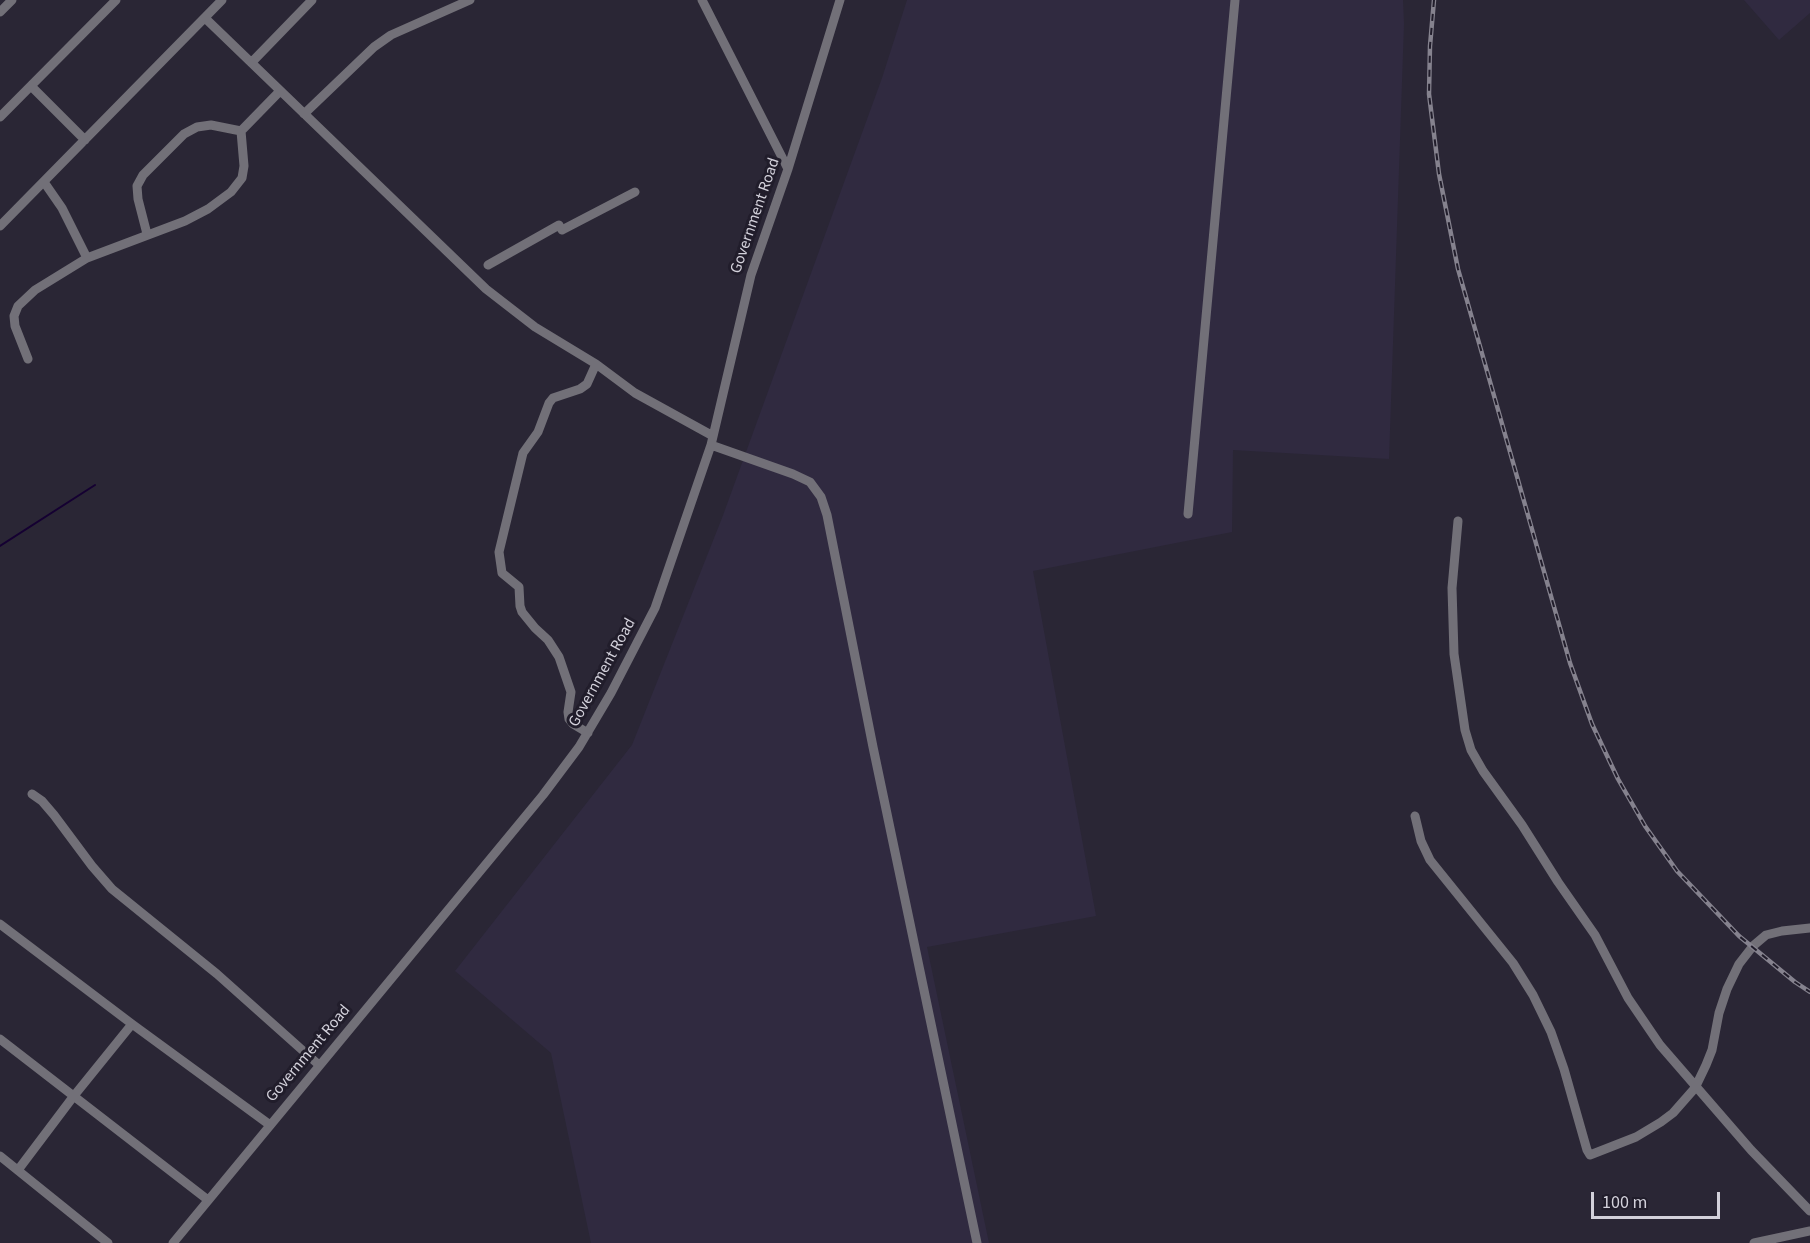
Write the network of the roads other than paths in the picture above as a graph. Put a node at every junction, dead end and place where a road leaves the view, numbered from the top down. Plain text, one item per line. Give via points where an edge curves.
1 (12, 0) edge
2 (116, 0) edge
3 (222, 0) edge
4 (312, 0) edge
5 (470, 0) edge
6 (702, 0) edge
7 (840, 0) edge
8 (1235, 0) edge
9 (0, 12) edge
10 (205, 18) junction
11 (252, 62) junction
12 (31, 86) junction
13 (280, 91) junction
14 (304, 114) junction
15 (0, 117) edge
16 (241, 131) junction
17 (85, 140) junction
18 (789, 169) junction
19 (44, 182) junction
20 (635, 192) dead end
21 (0, 226) edge
22 (147, 234) junction
23 (87, 258) junction
24 (488, 265) dead end
25 (28, 359) dead end
26 (596, 364) junction
27 (712, 441) junction
28 (1188, 514) dead end
29 (1458, 521) dead end
30 (588, 733) junction
31 (32, 794) dead end
32 (1415, 816) dead end
33 (0, 924) edge
34 (1810, 928) edge
35 (132, 1024) junction
36 (0, 1039) edge
37 (319, 1065) junction
38 (1695, 1088) junction
39 (73, 1097) junction
40 (270, 1125) junction
41 (0, 1156) edge
42 (18, 1170) junction
43 (208, 1200) junction
44 (1810, 1210) edge
45 (1810, 1231) edge
46 (108, 1243) edge
47 (173, 1243) edge
48 (976, 1243) edge
49 (1754, 1243) edge

1 - 9 street
2 - 12 street
3 - 10 street
4 - 11 street
5 - 14 street via 391,35
6 - 18 street
7 - 18 street, Government Road
8 - 28 street
10 - 11 street
10 - 17 street
11 - 13 street
12 - 15 street
12 - 17 street
13 - 14 street
13 - 16 street
14 - 26 street via 486,289 535,327
16 - 22 street via 243,172 231,192 208,209
16 - 22 street via 211,125 197,127 184,134 143,175 138,199
17 - 19 street
18 - 27 street, Government Road via 751,275
19 - 21 street
19 - 23 street
20 - 24 street
22 - 23 street
23 - 25 street via 35,290 18,306 15,326
26 - 27 street
26 - 30 street via 587,384 553,398 538,432 523,453 499,552 502,573 519,587 522,612 559,657 571,692 569,719
27 - 30 street, Government Road via 655,608
27 - 48 street via 810,482 827,515
29 - 38 street via 1452,588 1454,654 1471,750 1595,935 1628,998
30 - 37 street, Government Road via 543,795
31 - 37 street via 54,815 112,889
32 - 38 street via 1430,860 1513,963 1533,995 1551,1032 1589,1154 1636,1137 1661,1122
33 - 35 street
34 - 38 street via 1766,935 1739,964 1719,1013 1712,1050
35 - 39 street
35 - 40 street
36 - 39 street
37 - 40 street, Government Road
38 - 44 street
39 - 42 street
39 - 43 street
40 - 43 street, Government Road
41 - 42 street
42 - 46 street
43 - 47 street, Government Road
45 - 49 street

